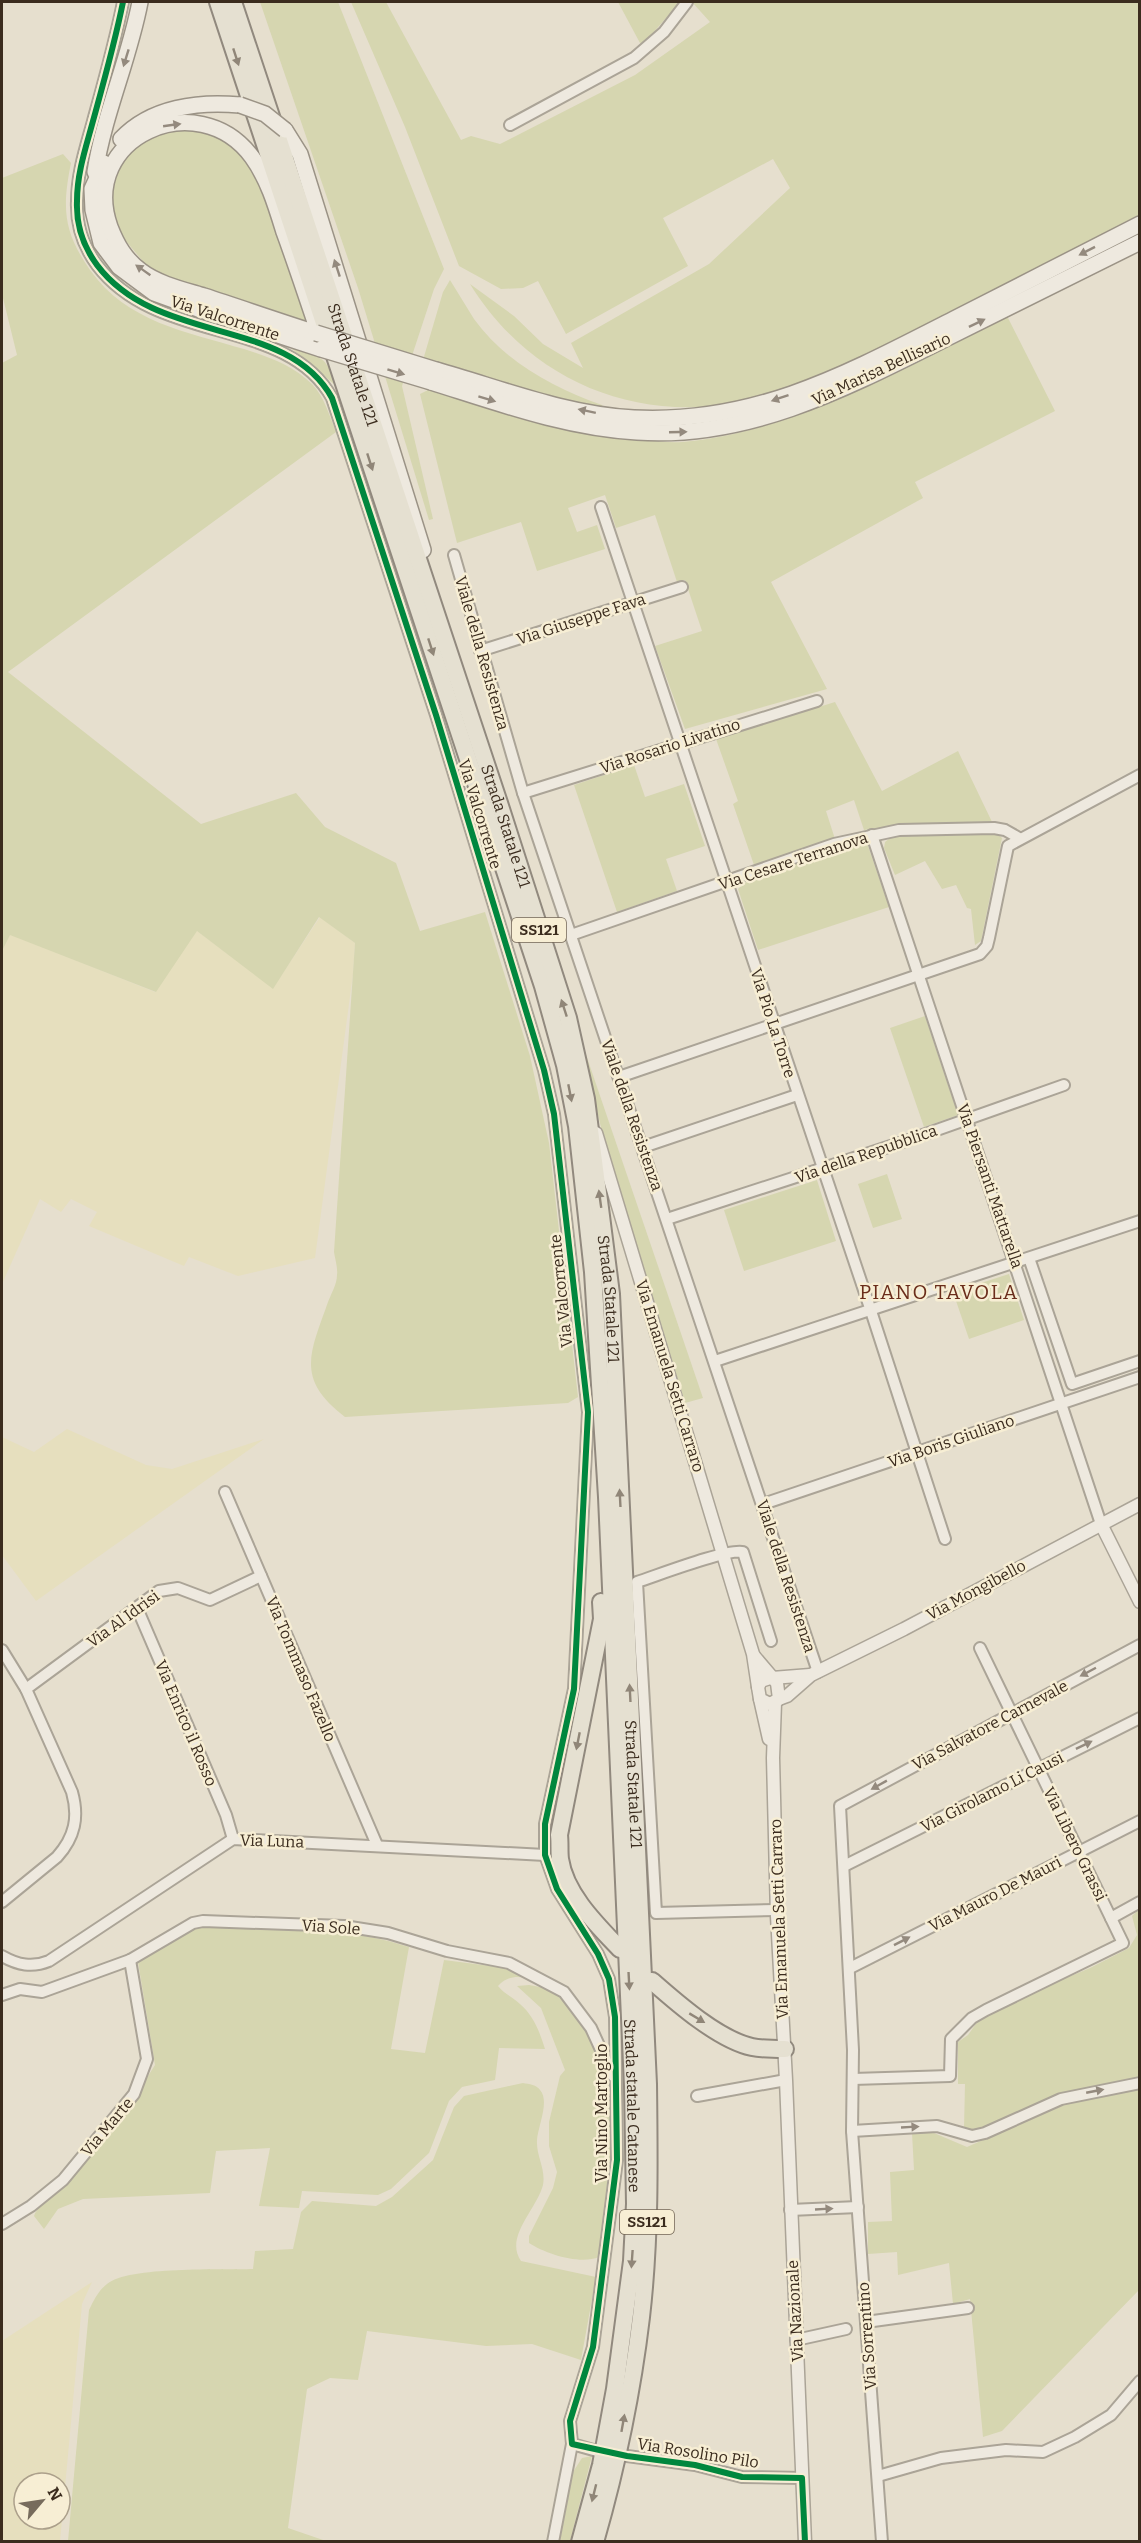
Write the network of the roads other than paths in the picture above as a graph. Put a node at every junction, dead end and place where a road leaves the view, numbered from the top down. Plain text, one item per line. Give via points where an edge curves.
1 (123, 2) edge
2 (140, 2) edge
3 (218, 2) edge
4 (233, 2) edge
5 (687, 2) edge
6 (510, 125) dead end
7 (93, 189) junction
8 (1140, 224) edge
9 (1140, 242) edge
10 (337, 363) junction
11 (433, 376) junction
12 (601, 507) dead end
13 (454, 555) dead end
14 (682, 587) dead end
15 (633, 602) junction
16 (480, 651) junction
17 (453, 666) junction
18 (817, 700) dead end
19 (680, 742) junction
20 (1140, 775) edge
21 (523, 793) junction
22 (872, 835) junction
23 (1019, 838) junction
24 (726, 882) junction
25 (571, 935) junction
26 (918, 976) junction
27 (774, 1026) junction
28 (619, 1077) junction
29 (1064, 1085) dead end
30 (797, 1095) junction
31 (586, 1099) junction
32 (967, 1119) junction
33 (643, 1147) junction
34 (822, 1169) junction
35 (667, 1219) junction
36 (1140, 1221) edge
37 (1029, 1258) junction
38 (1015, 1262) junction
39 (871, 1311) junction
40 (1140, 1360) edge
41 (715, 1361) junction
42 (1140, 1377) edge
43 (1063, 1403) junction
44 (916, 1453) junction
45 (225, 1492) dead end
46 (607, 1497) junction
47 (763, 1504) junction
48 (1140, 1504) edge
49 (1101, 1524) junction
50 (945, 1539) dead end
51 (722, 1555) junction
52 (261, 1576) junction
53 (1140, 1602) edge
54 (137, 1608) junction
55 (771, 1641) dead end
56 (1140, 1645) edge
57 (980, 1648) dead end
58 (2, 1650) edge
59 (753, 1654) junction
60 (815, 1673) junction
61 (771, 1678) junction
62 (26, 1689) junction
63 (759, 1693) junction
64 (777, 1701) junction
65 (1011, 1713) junction
66 (1140, 1718) edge
67 (772, 1758) junction
68 (1038, 1768) junction
69 (552, 1794) joint
70 (1140, 1821) edge
71 (233, 1839) junction
72 (377, 1845) junction
73 (1079, 1851) junction
74 (545, 1855) junction
75 (844, 1866) junction
76 (624, 1880) joint
77 (639, 1898) joint
78 (2, 1902) edge
79 (1140, 1902) edge
80 (777, 1910) junction
81 (1111, 1918) junction
82 (620, 1949) dead end
83 (2, 1956) edge
84 (130, 1960) junction
85 (850, 1968) junction
86 (652, 1981) dead end
87 (2, 1995) edge
88 (784, 2049) junction
89 (853, 2079) junction
90 (615, 2080) junction
91 (786, 2080) junction
92 (1140, 2083) edge
93 (697, 2096) dead end
94 (852, 2131) junction
95 (858, 2207) junction
96 (790, 2210) junction
97 (2, 2224) edge
98 (968, 2308) dead end
99 (866, 2322) junction
100 (846, 2329) dead end
101 (796, 2340) junction
102 (1140, 2381) edge
103 (572, 2444) junction
104 (597, 2451) dead end
105 (627, 2456) dead end
106 (878, 2476) junction
107 (802, 2478) junction
108 (553, 2541) edge
109 (580, 2541) edge
110 (596, 2541) edge
111 (805, 2541) edge
112 (882, 2541) edge

1 - 69 street, Via Valcorrente via 77,181 82,236 108,279 138,302 192,324 282,350 324,382 436,716 544,1070 562,1171 588,1412 574,1689
2 -> 7 main road via 99,149
3 -> 10 main road, Strada Statale 121 / SS121
4 - 17 main road, Strada Statale 121 / SS121
5 - 6 street via 664,32 634,58
7 -> 11 main road, bridge via 93,210 101,243 119,267 154,293 321,349
17 -> 7 main road, bridge via 435,585 343,288 300,154 285,130 265,114 240,105 193,105 159,114 139,123 114,145
8 -> 11 main road, Via Marisa Bellisario via 847,374 770,402 721,414 682,419 592,413
11 -> 9 main road, Via Marisa Bellisario via 549,418 592,427 638,432 724,428 782,412 851,386
11 -> 10 main road, bridge via 316,333 171,286 141,272 118,248 107,218 105,187 115,159 130,141 151,129 194,123 215,128 238,142 261,171 315,322
10 -> 46 main road, Strada Statale 121 / SS121 via 539,975 565,1065 588,1214
12 - 15 street, Via Pio La Torre
13 - 16 street, Viale della Resistenza
14 - 15 street, Via Giuseppe Fava
15 - 16 street, Via Giuseppe Fava
15 - 19 street, Via Pio La Torre
16 - 21 street, Viale della Resistenza
31 -> 17 main road, Strada Statale 121 / SS121 via 567,1018
18 - 19 street, Via Rosario Livatino
19 - 21 street, Via Rosario Livatino
19 - 24 street, Via Pio La Torre
20 - 23 street
21 - 25 street, Viale della Resistenza
22 - 23 street, Via Cesare Terranova via 899,830 994,828
22 - 24 street, Via Cesare Terranova via 834,844
22 - 26 street, Via Piersanti Mattarella
23 - 26 street via 1008,846 987,946 980,954
24 - 25 street, Via Cesare Terranova
24 - 27 street, Via Pio La Torre
25 - 28 street, Viale della Resistenza
26 - 27 street
26 - 32 street, Via Piersanti Mattarella
27 - 28 street
27 - 30 street, Via Pio La Torre
28 - 33 street, Viale della Resistenza
29 - 32 street, Via della Repubblica
30 - 33 street
30 - 34 street, Via Pio La Torre
31 - 51 street, Via Emanuela Setti Carraro
77 -> 31 main road, Strada Statale 121 / SS121 via 611,1294
32 - 34 street, Via della Repubblica
32 - 38 street, Via Piersanti Mattarella
33 - 35 street, Viale della Resistenza
34 - 35 street, Via della Repubblica
34 - 39 street, Via Pio La Torre
35 - 41 street, Viale della Resistenza
36 - 37 street
37 - 38 street
37 - 40 street via 1072,1384
38 - 39 street
38 - 43 street, Via Piersanti Mattarella
39 - 41 street
39 - 44 street, Via Pio La Torre
41 - 47 street, Viale della Resistenza
42 - 43 street, Via Boris Giuliano
43 - 44 street, Via Boris Giuliano
43 - 49 street, Via Piersanti Mattarella
44 - 47 street, Via Boris Giuliano
44 - 50 street, Via Pio La Torre
45 - 52 street, Via Tommaso Fazello
46 - 76 main road, Strada Statale 121 / SS121
46 -> 82 main road via 599,1527 602,1618 559,1835 560,1860 569,1884
47 - 60 street, Viale della Resistenza
48 - 49 street, Via Mongibello
49 - 53 street, Via Piersanti Mattarella
49 - 60 street, Via Mongibello
51 - 55 street via 743,1552
51 - 59 street, Via Emanuela Setti Carraro
51 - 80 street via 637,1582 656,1913
52 - 54 street, Via Al Idrisi via 210,1600 169,1588
52 - 72 street, Via Tommaso Fazello
54 - 62 street, Via Al Idrisi
54 - 71 street, Via Enrico il Rosso
56 -> 65 street, Via Salvatore Carnevale
57 - 65 street, Via Libero Grassi
58 - 62 street
59 - 61 street
59 - 63 street
60 - 61 street
60 - 64 street
61 - 63 street via 761,1681
61 - 64 street via 777,1683
62 - 78 street via 72,1792 76,1822 57,1857
63 - 64 street via 767,1704
63 - 67 street
64 - 67 street
65 - 68 street, Via Libero Grassi
65 -> 75 street, Via Salvatore Carnevale via 840,1806
68 -> 66 street, Via Girolamo Li Causi
67 - 80 street, Via Emanuela Setti Carraro
68 - 73 street, Via Libero Grassi
68 - 75 street, Via Girolamo Li Causi
69 - 74 street, Via Nino Martoglio via 545,1824
70 - 73 street, Via Mauro De Mauri
71 - 72 street, Via Luna
71 - 83 street, Via Luna via 38,1966
72 - 74 street, Via Luna
73 - 81 street, Via Libero Grassi
85 -> 73 street, Via Mauro De Mauri
74 - 90 street, Via Nino Martoglio via 556,1889 598,1954 609,1979 615,2017
75 - 85 street
76 -> 109 main road, Strada statale Catanese / SS121 via 633,2086 632,2261 601,2465
110 -> 77 main road, Strada statale Catanese / SS121 via 633,2372 644,2272 648,2116
79 - 81 street
80 - 88 street, Via Emanuela Setti Carraro
81 - 89 street, Via Libero Grassi via 1124,1943 972,2018 951,2039 950,2076
84 - 87 street, Via Sole via 42,1992 20,1989
84 - 90 street, Via Sole via 203,1921 344,1926 388,1933 447,1951 509,1963 552,1984 564,1992 591,2028
84 - 97 street, Via Marte via 147,2059 134,2094 54,2188
85 - 89 street
86 -> 88 main road via 688,2013 727,2036 751,2047
88 - 91 street, Via Emanuela Setti Carraro
89 - 94 street
90 - 103 street, Via Nino Martoglio via 617,2160 613,2201 593,2347 570,2421
91 - 93 street
91 - 96 street, Via Nazionale
94 -> 92 street via 937,2126 972,2136 1061,2099
94 - 95 street, Via Sorrentino
96 -> 95 street
95 - 99 street, Via Sorrentino
96 - 101 street, Via Nazionale
98 - 99 street
99 - 106 street, Via Sorrentino
100 - 101 street
101 - 107 street, Via Nazionale
102 - 106 street via 1111,2415 1043,2452 1006,2451 941,2458
103 - 104 street
103 - 108 street, Via Nino Martoglio
105 - 107 street, Via Rosolino Pilo via 742,2476
106 - 112 street, Via Sorrentino
107 - 111 street, Via Nazionale

